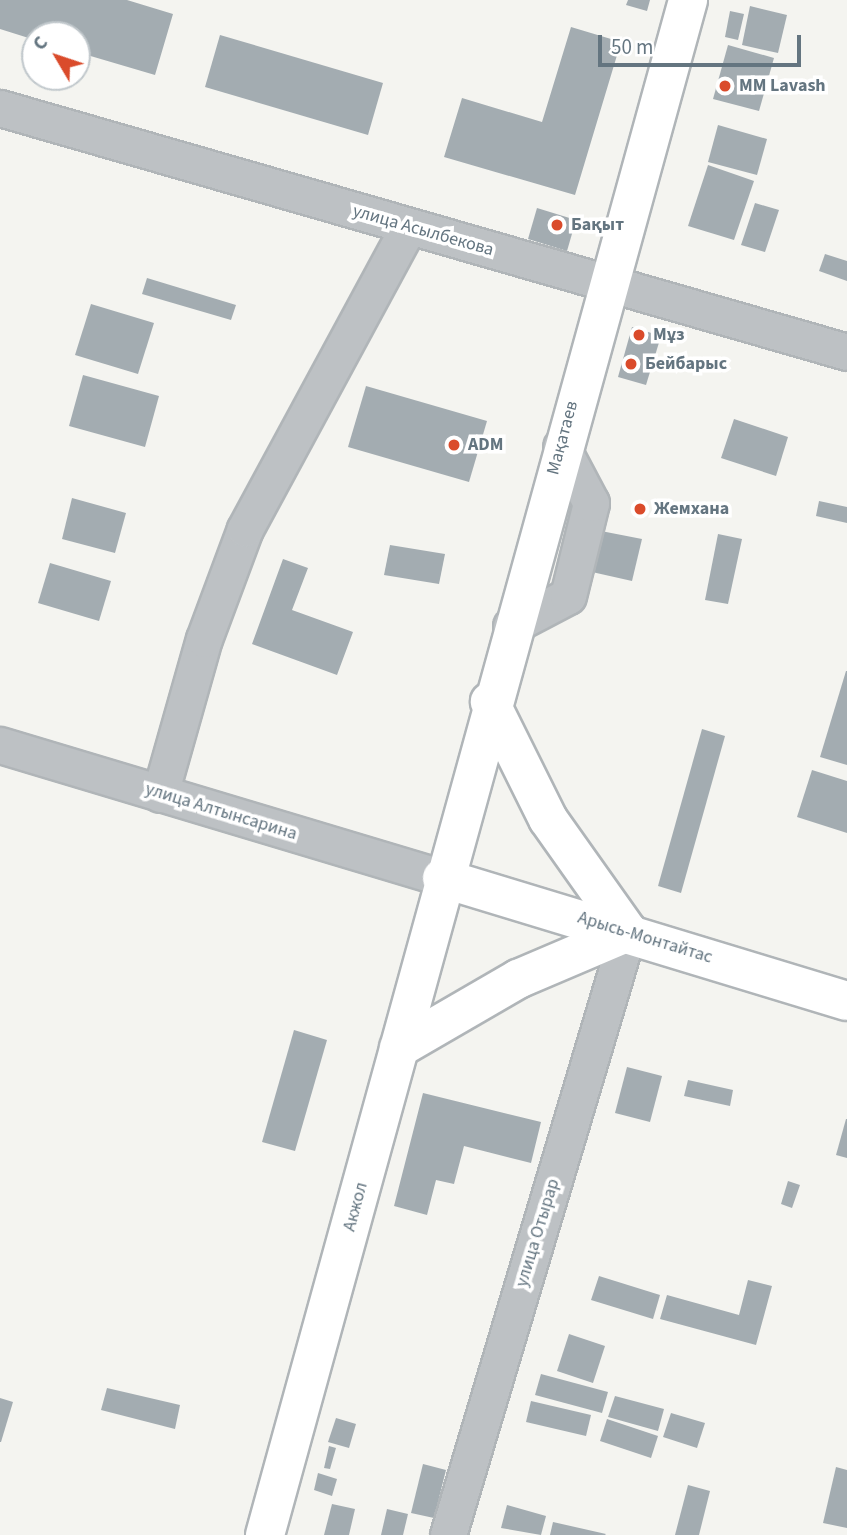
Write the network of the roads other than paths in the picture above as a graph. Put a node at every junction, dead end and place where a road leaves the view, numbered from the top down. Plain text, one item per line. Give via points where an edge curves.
1 (688, 0) edge
2 (0, 108) edge
3 (408, 228) junction
4 (606, 282) junction
5 (847, 352) edge
6 (490, 702) junction
7 (0, 745) edge
8 (160, 794) junction
9 (442, 878) junction
10 (628, 932) junction
11 (847, 1001) edge
12 (399, 1048) junction
13 (265, 1535) edge
14 (448, 1535) edge

1 - 4 main road, Мақатаев
2 - 3 street, улица Асылбекова
3 - 4 street, улица Асылбекова
3 - 8 street via 245,529 204,639
4 - 5 street, улица Асылбекова
4 - 6 main road, Мақатаев
6 - 9 main road, Мақатаев
6 - 10 main road via 548,819
7 - 8 street, улица Алтынсарина
8 - 9 street, улица Алтынсарина
9 - 10 main road, Арысь-Монтайтас
9 - 12 main road, Акжол
10 - 11 main road, Арысь-Монтайтас
10 - 12 main road via 518,979
10 - 14 street, улица Отырар
12 - 13 main road, Акжол

